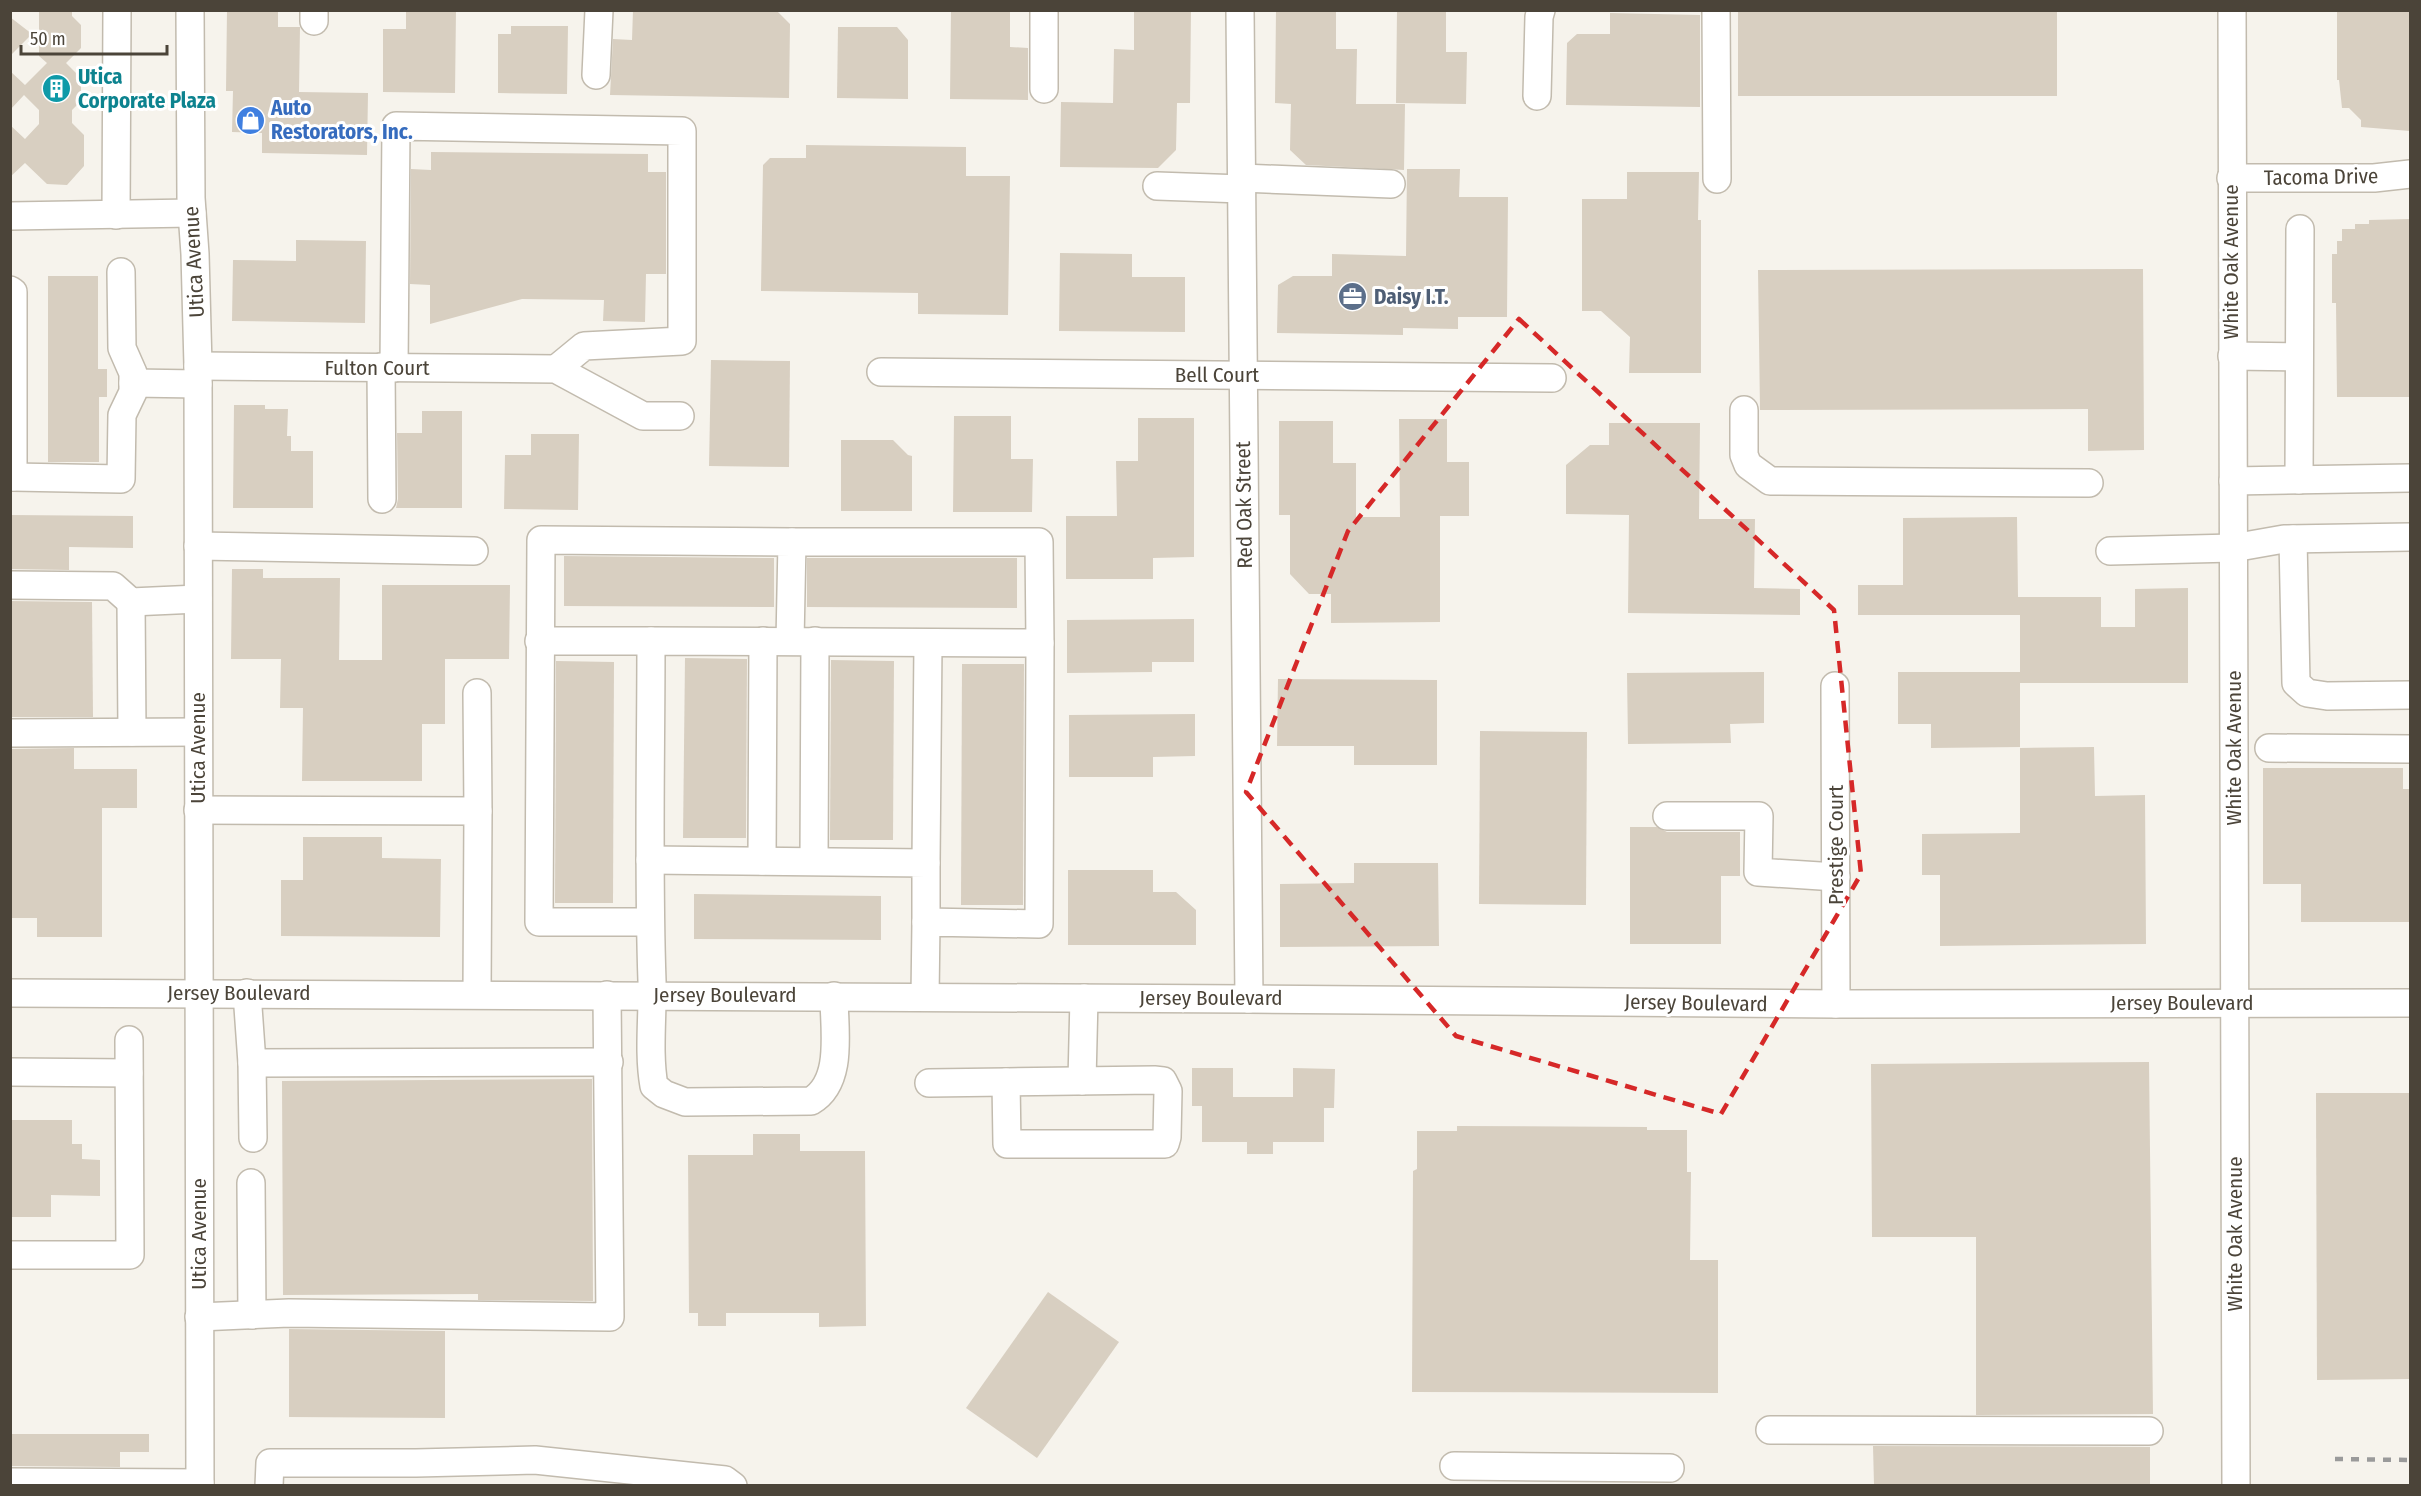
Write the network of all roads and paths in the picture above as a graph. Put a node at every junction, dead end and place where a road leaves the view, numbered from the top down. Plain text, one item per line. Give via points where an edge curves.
1 (117, 10) edge
2 (190, 10) edge
3 (599, 10) edge
4 (1044, 10) edge
5 (1240, 10) edge
6 (1541, 10) edge
7 (1716, 10) edge
8 (2232, 10) edge
9 (596, 75) dead end
10 (1044, 89) dead end
11 (1537, 96) dead end
12 (2410, 174) edge
13 (1717, 178) dead end
14 (2231, 178) junction
15 (1242, 184) junction
16 (1391, 184) dead end
17 (1157, 186) dead end
18 (192, 213) junction
19 (116, 215) junction
20 (10, 216) edge
21 (2300, 229) dead end
22 (121, 272) dead end
23 (10, 290) edge
24 (2232, 356) junction
25 (2299, 357) junction
26 (387, 368) junction
27 (556, 369) junction
28 (881, 372) dead end
29 (198, 375) junction
30 (1243, 375) junction
31 (1552, 378) dead end
32 (133, 383) junction
33 (1744, 410) dead end
34 (680, 416) dead end
35 (12, 477) edge
36 (2410, 478) edge
37 (2299, 480) junction
38 (2233, 481) junction
39 (2089, 483) dead end
40 (382, 499) dead end
41 (2410, 537) edge
42 (2293, 539) junction
43 (792, 542) junction
44 (198, 546) junction
45 (2233, 548) junction
46 (474, 550) dead end
47 (2110, 551) dead end
48 (10, 585) edge
49 (198, 599) junction
50 (131, 602) junction
51 (539, 641) junction
52 (651, 641) junction
53 (763, 641) junction
54 (803, 641) junction
55 (928, 643) junction
56 (1040, 643) junction
57 (1834, 686) dead end
58 (477, 693) dead end
59 (2410, 694) edge
60 (132, 732) junction
61 (198, 732) junction
62 (10, 733) edge
63 (2269, 748) dead end
64 (2410, 749) edge
65 (198, 810) junction
66 (478, 811) junction
67 (1667, 816) dead end
68 (650, 860) junction
69 (762, 861) junction
70 (814, 861) junction
71 (926, 862) junction
72 (1836, 877) junction
73 (650, 922) junction
74 (926, 922) junction
75 (10, 993) edge
76 (199, 993) junction
77 (247, 993) junction
78 (477, 994) junction
79 (607, 995) junction
80 (653, 995) junction
81 (834, 996) junction
82 (925, 997) junction
83 (1084, 998) junction
84 (1249, 999) junction
85 (2234, 1002) junction
86 (2410, 1003) edge
87 (1836, 1004) junction
88 (129, 1040) dead end
89 (609, 1062) junction
90 (252, 1063) junction
91 (10, 1072) edge
92 (129, 1073) junction
93 (1006, 1082) junction
94 (1082, 1082) junction
95 (929, 1083) dead end
96 (252, 1138) dead end
97 (251, 1183) dead end
98 (10, 1255) edge
99 (252, 1314) junction
100 (199, 1317) junction
101 (1770, 1430) dead end
102 (2149, 1431) dead end
103 (1454, 1466) dead end
104 (1670, 1468) dead end
105 (416, 1474) edge
106 (20, 1483) edge
107 (101, 1484) edge
108 (200, 1484) edge
109 (269, 1485) edge
110 (733, 1485) edge
111 (2236, 1485) edge

1 - 19 street
2 - 18 street, Utica Avenue
3 - 9 street
4 - 10 street
5 - 15 street, Red Oak Street
6 - 11 street
7 - 13 street
8 - 14 street, White Oak Avenue
12 - 14 street, Tacoma Drive via 2374,178
14 - 24 street, White Oak Avenue
15 - 16 street
15 - 17 street
15 - 30 street, Red Oak Street
18 - 19 street
18 - 29 street, Utica Avenue
19 - 20 street
21 - 25 street
22 - 32 street via 122,348
23 - 35 street
24 - 25 street
24 - 38 street, White Oak Avenue
25 - 37 street
26 - 27 street, Fulton Court
26 - 27 street via 396,126 682,131 682,341 584,346
26 - 29 street, Fulton Court
26 - 40 street
27 - 34 street via 643,416
28 - 30 street, Bell Court
29 - 32 street, Fulton Court
29 - 44 street, Utica Avenue
30 - 31 street, Bell Court
30 - 84 street, Red Oak Street
32 - 35 street via 122,416 121,479
33 - 39 street via 1744,455 1748,465 1770,481
36 - 37 street
37 - 38 street
38 - 45 street, White Oak Avenue
41 - 42 street
42 - 45 street
42 - 59 street via 2296,683 2307,693 2327,696
43 - 51 street via 541,540
43 - 54 street
43 - 56 street via 1039,542
44 - 46 street
44 - 49 street, Utica Avenue
45 - 47 street
45 - 85 street, White Oak Avenue
48 - 50 street via 113,586
49 - 50 street
49 - 61 street, Utica Avenue
50 - 60 street
51 - 52 street
51 - 73 street via 539,922
52 - 53 street
52 - 68 street
53 - 54 street
53 - 69 street
54 - 55 street
54 - 70 street
55 - 56 street
55 - 71 street
56 - 74 street via 1039,924
57 - 72 street, Prestige Court
58 - 66 street
60 - 61 street
60 - 62 street
61 - 65 street, Utica Avenue
63 - 64 street
65 - 66 street
65 - 76 street, Utica Avenue
66 - 78 street
67 - 72 street via 1759,816 1758,872
68 - 69 street
68 - 73 street
69 - 70 street
70 - 71 street
71 - 74 street
72 - 87 street, Prestige Court
73 - 80 street
74 - 82 street
75 - 76 street, Jersey Boulevard
76 - 77 street, Jersey Boulevard
76 - 100 street, Utica Avenue
77 - 78 street, Jersey Boulevard
77 - 90 street
78 - 79 street, Jersey Boulevard
79 - 80 street, Jersey Boulevard
79 - 89 street
80 - 81 street, Jersey Boulevard
80 - 81 street via 654,1086 685,1102 811,1101 821,1095 831,1075 834,1055
81 - 82 street, Jersey Boulevard
82 - 83 street, Jersey Boulevard
83 - 84 street, Jersey Boulevard
83 - 94 street
84 - 87 street, Jersey Boulevard
85 - 86 street, Jersey Boulevard
85 - 87 street, Jersey Boulevard
85 - 111 street, White Oak Avenue
88 - 92 street
89 - 90 street
89 - 99 street via 610,1317
90 - 96 street
91 - 92 street
92 - 98 street via 130,1255
93 - 94 street
93 - 94 street via 1007,1144 1165,1144 1168,1091 1163,1081
93 - 95 street
97 - 99 street
99 - 100 street
100 - 108 street, Utica Avenue
101 - 102 street
103 - 104 street
105 - 109 street via 270,1463
105 - 110 street via 535,1460 725,1480
106 - 107 street
107 - 108 street

